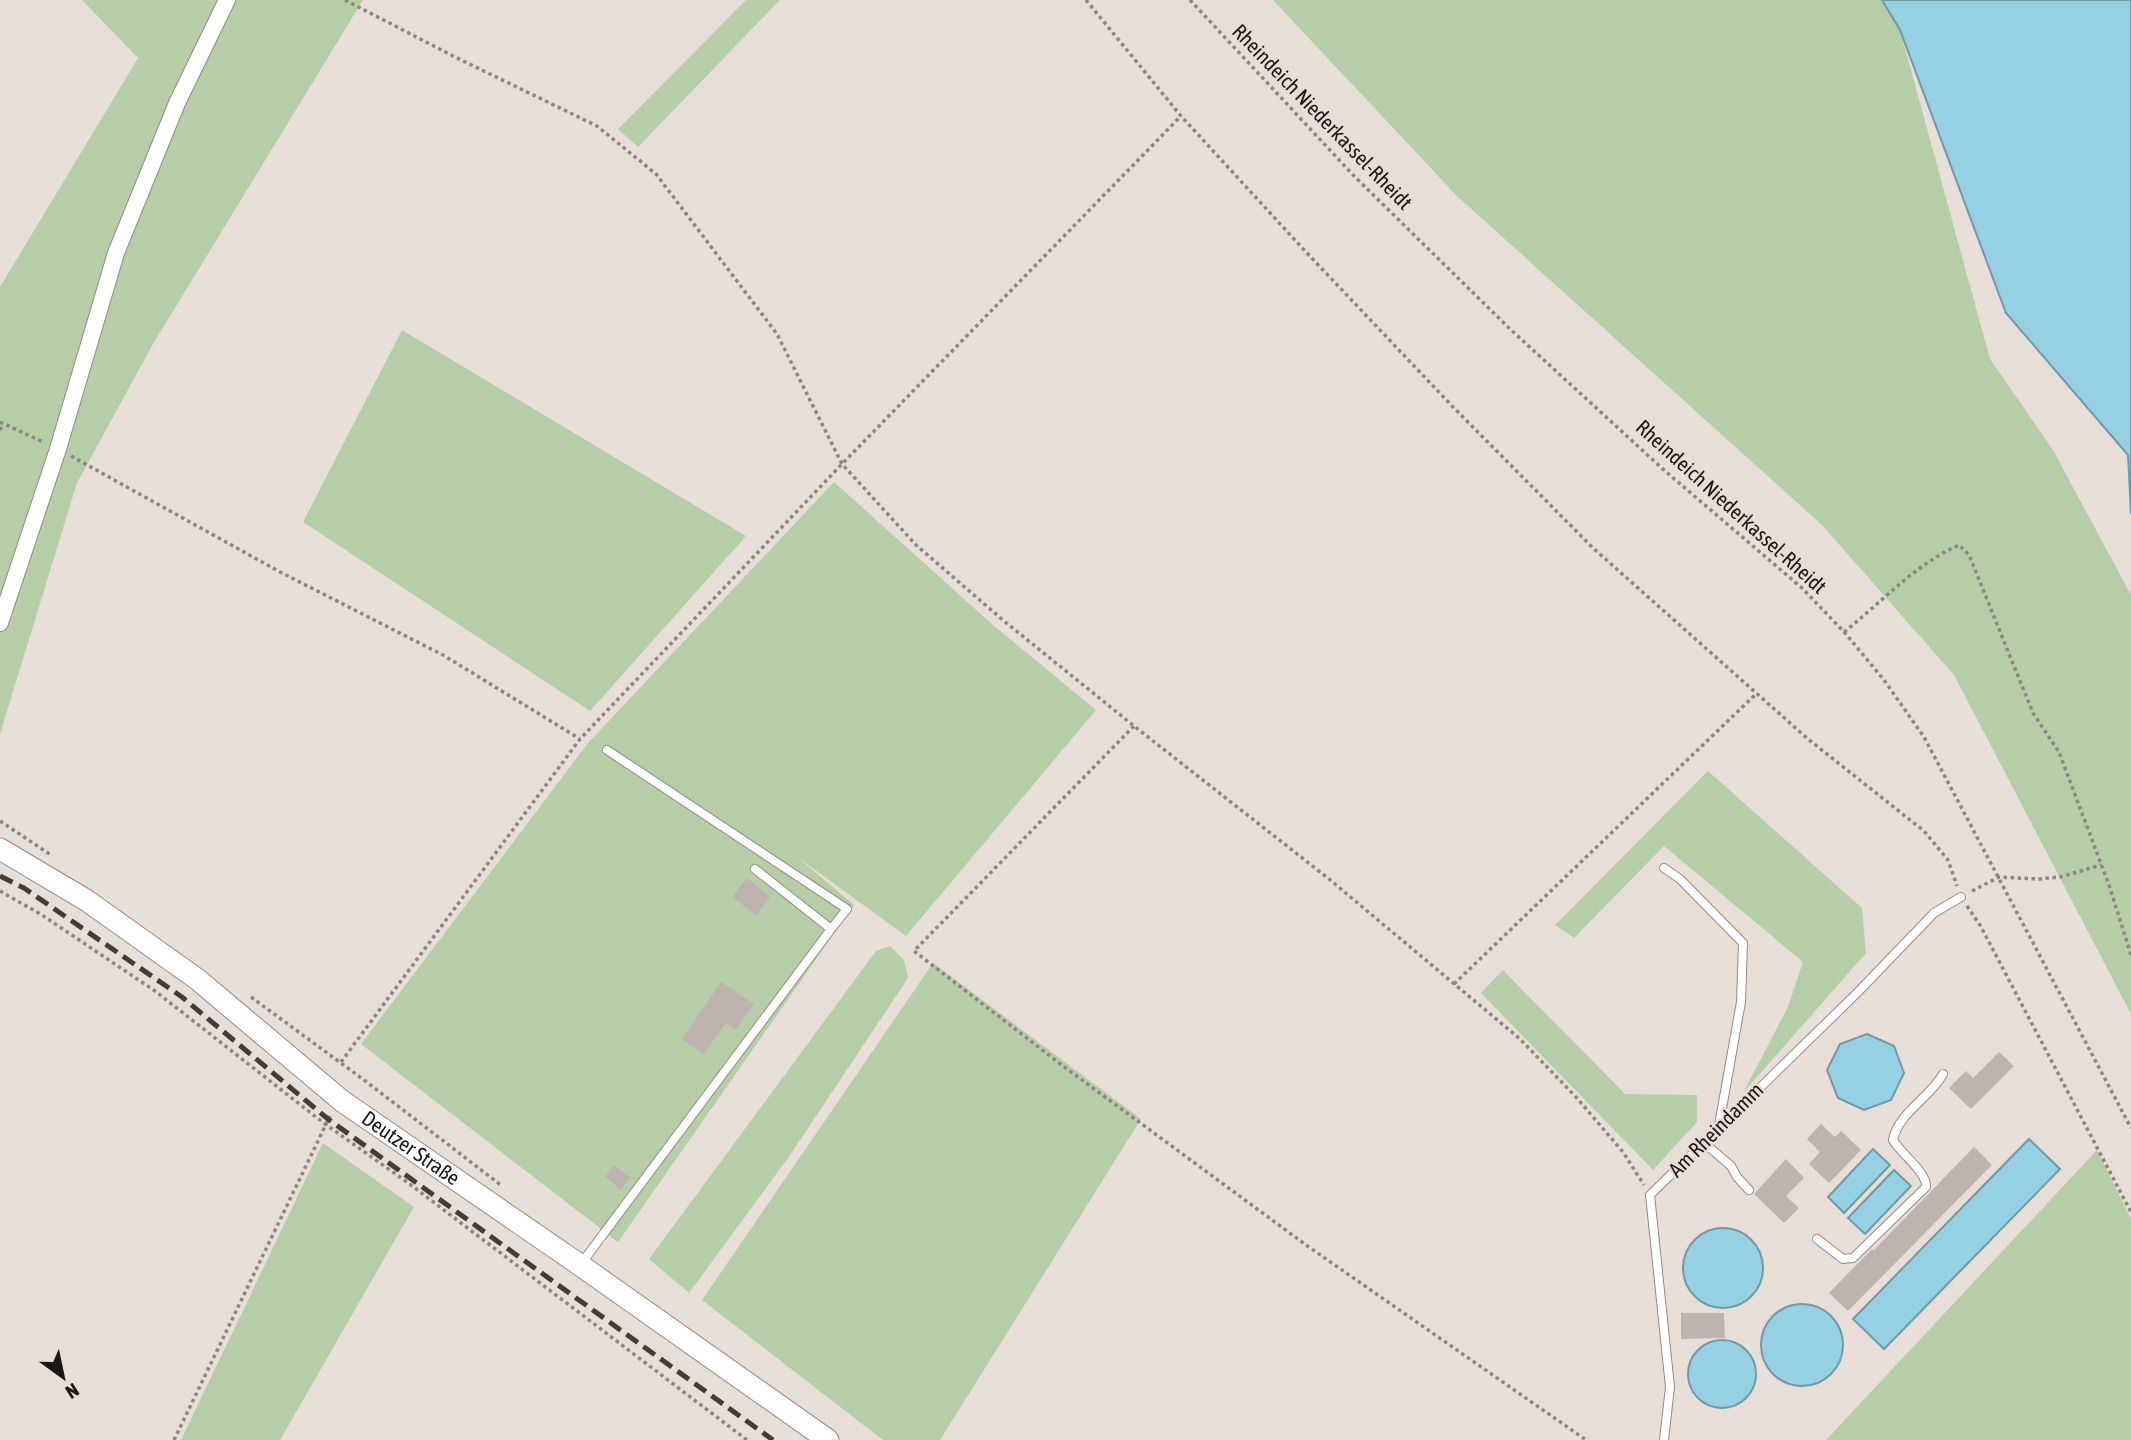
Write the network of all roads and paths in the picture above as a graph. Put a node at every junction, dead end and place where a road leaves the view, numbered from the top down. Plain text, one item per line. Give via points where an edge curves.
1 (227, 0) edge
2 (345, 0) edge
3 (1086, 0) edge
4 (1190, 0) edge
5 (1181, 116) junction
6 (2, 423) edge
7 (0, 430) edge
8 (58, 449) junction
9 (842, 464) junction
10 (0, 623) edge
11 (1844, 632) junction
12 (1757, 693) junction
13 (1133, 726) junction
14 (580, 739) junction
15 (607, 750) dead end
16 (0, 821) edge
17 (0, 849) edge
18 (55, 858) dead end
19 (2101, 865) junction
20 (1664, 868) dead end
21 (755, 869) dead end
22 (1999, 877) junction
23 (0, 891) edge
24 (1961, 897) junction
25 (831, 929) junction
26 (2131, 955) edge
27 (1454, 984) junction
28 (242, 991) dead end
29 (341, 1062) junction
30 (1943, 1074) dead end
31 (342, 1101) junction
32 (325, 1124) junction
33 (1719, 1125) junction
34 (2131, 1128) edge
35 (1703, 1142) junction
36 (505, 1188) dead end
37 (1749, 1190) dead end
38 (1650, 1195) junction
39 (2131, 1212) edge
40 (1817, 1238) dead end
41 (580, 1265) junction
42 (174, 1440) edge
43 (747, 1440) edge
44 (828, 1440) edge
45 (1586, 1440) edge
46 (1664, 1440) edge

1 - 8 street via 177,103 116,253
2 - 9 path via 597,126 656,174 777,334
3 - 5 path
4 - 11 path, Rheindeich Niederkassel-Rheidt via 1355,177 1509,328 1802,588
5 - 9 path
5 - 12 path via 1315,262 1593,548
6 - 7 path
6 - 8 path
8 - 10 street
8 - 14 path via 280,572 443,655
9 - 13 path via 916,545
9 - 14 path
11 - 19 path via 1902,581 1938,554 1959,545 1969,555 2033,713 2059,752
11 - 22 path, Rheindeich Niederkassel-Rheidt via 1923,737
12 - 24 path via 1924,831 1948,860
12 - 27 path
13 - 27 path via 1329,879
13 - 45 path via 914,951 1306,1245
14 - 29 path
15 - 25 lane via 847,909
16 - 18 path
17 - 31 street, Deutzer Straße via 86,900 197,979
19 - 22 path via 2060,877
19 - 26 path
20 - 33 lane via 1743,943 1741,1002
21 - 25 lane
22 - 24 path
22 - 34 path, Rheindeich Niederkassel-Rheidt
23 - 32 path via 155,991
24 - 33 lane, Am Rheindamm via 1934,913
24 - 39 path
25 - 41 lane
27 - 38 path via 1520,1039 1576,1097 1623,1152
28 - 29 path
29 - 36 path
30 - 40 lane via 1895,1130 1893,1140 1922,1173 1926,1187 1853,1258 1843,1259
31 - 32 path
31 - 41 street, Deutzer Straße
32 - 42 path
32 - 43 path
33 - 35 lane, Am Rheindamm
35 - 37 lane via 1731,1166
35 - 38 lane, Am Rheindamm
38 - 46 lane, Am Rheindamm via 1670,1387
41 - 44 street, Deutzer Straße

